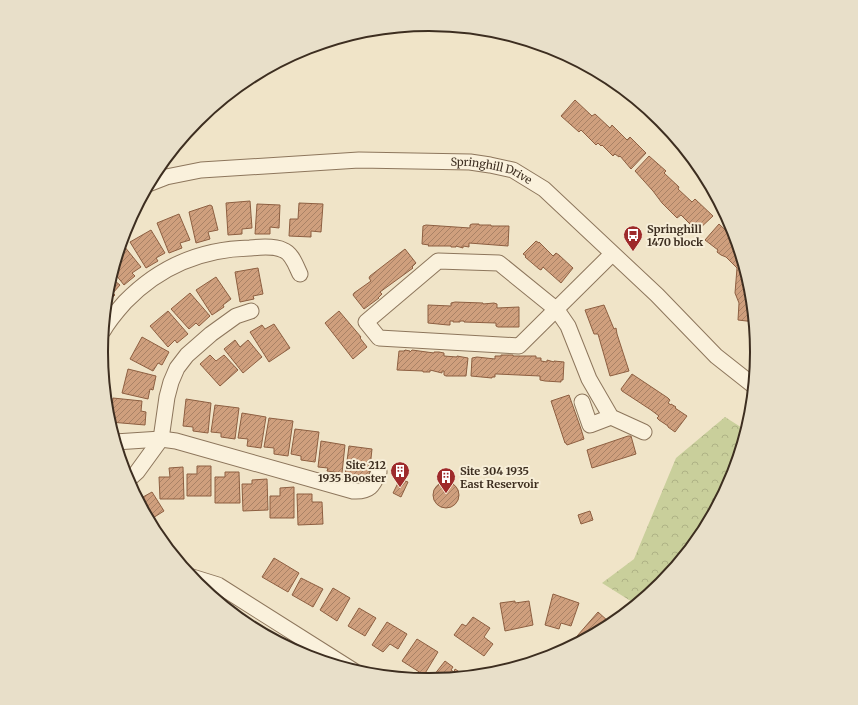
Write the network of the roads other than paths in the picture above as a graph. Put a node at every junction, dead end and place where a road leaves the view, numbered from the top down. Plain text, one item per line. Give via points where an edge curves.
1 (158, 180) edge
2 (612, 254) junction
3 (300, 274) dead end
4 (557, 310) junction
5 (251, 311) dead end
6 (109, 323) edge
7 (749, 382) edge
8 (582, 402) dead end
9 (611, 417) junction
10 (644, 432) dead end
11 (161, 439) junction
12 (120, 442) edge
13 (380, 472) dead end
14 (132, 476) edge
15 (202, 580) edge
16 (337, 660) edge

1 - 2 street, Springhill Drive via 201,170 359,160 490,164 514,170 544,189
2 - 4 street
2 - 7 street, Springhill Drive via 657,295 716,356
3 - 6 street via 290,255 284,250 263,247 236,248 206,254 157,275 137,290
4 - 4 street via 519,346 379,338 366,322 438,261 499,263
4 - 9 street via 568,326 589,379
5 - 11 street via 236,316 186,355 171,382
8 - 9 street via 590,425
9 - 10 street
11 - 12 street
11 - 13 street via 353,491 368,490
11 - 14 street
15 - 16 street via 218,585

